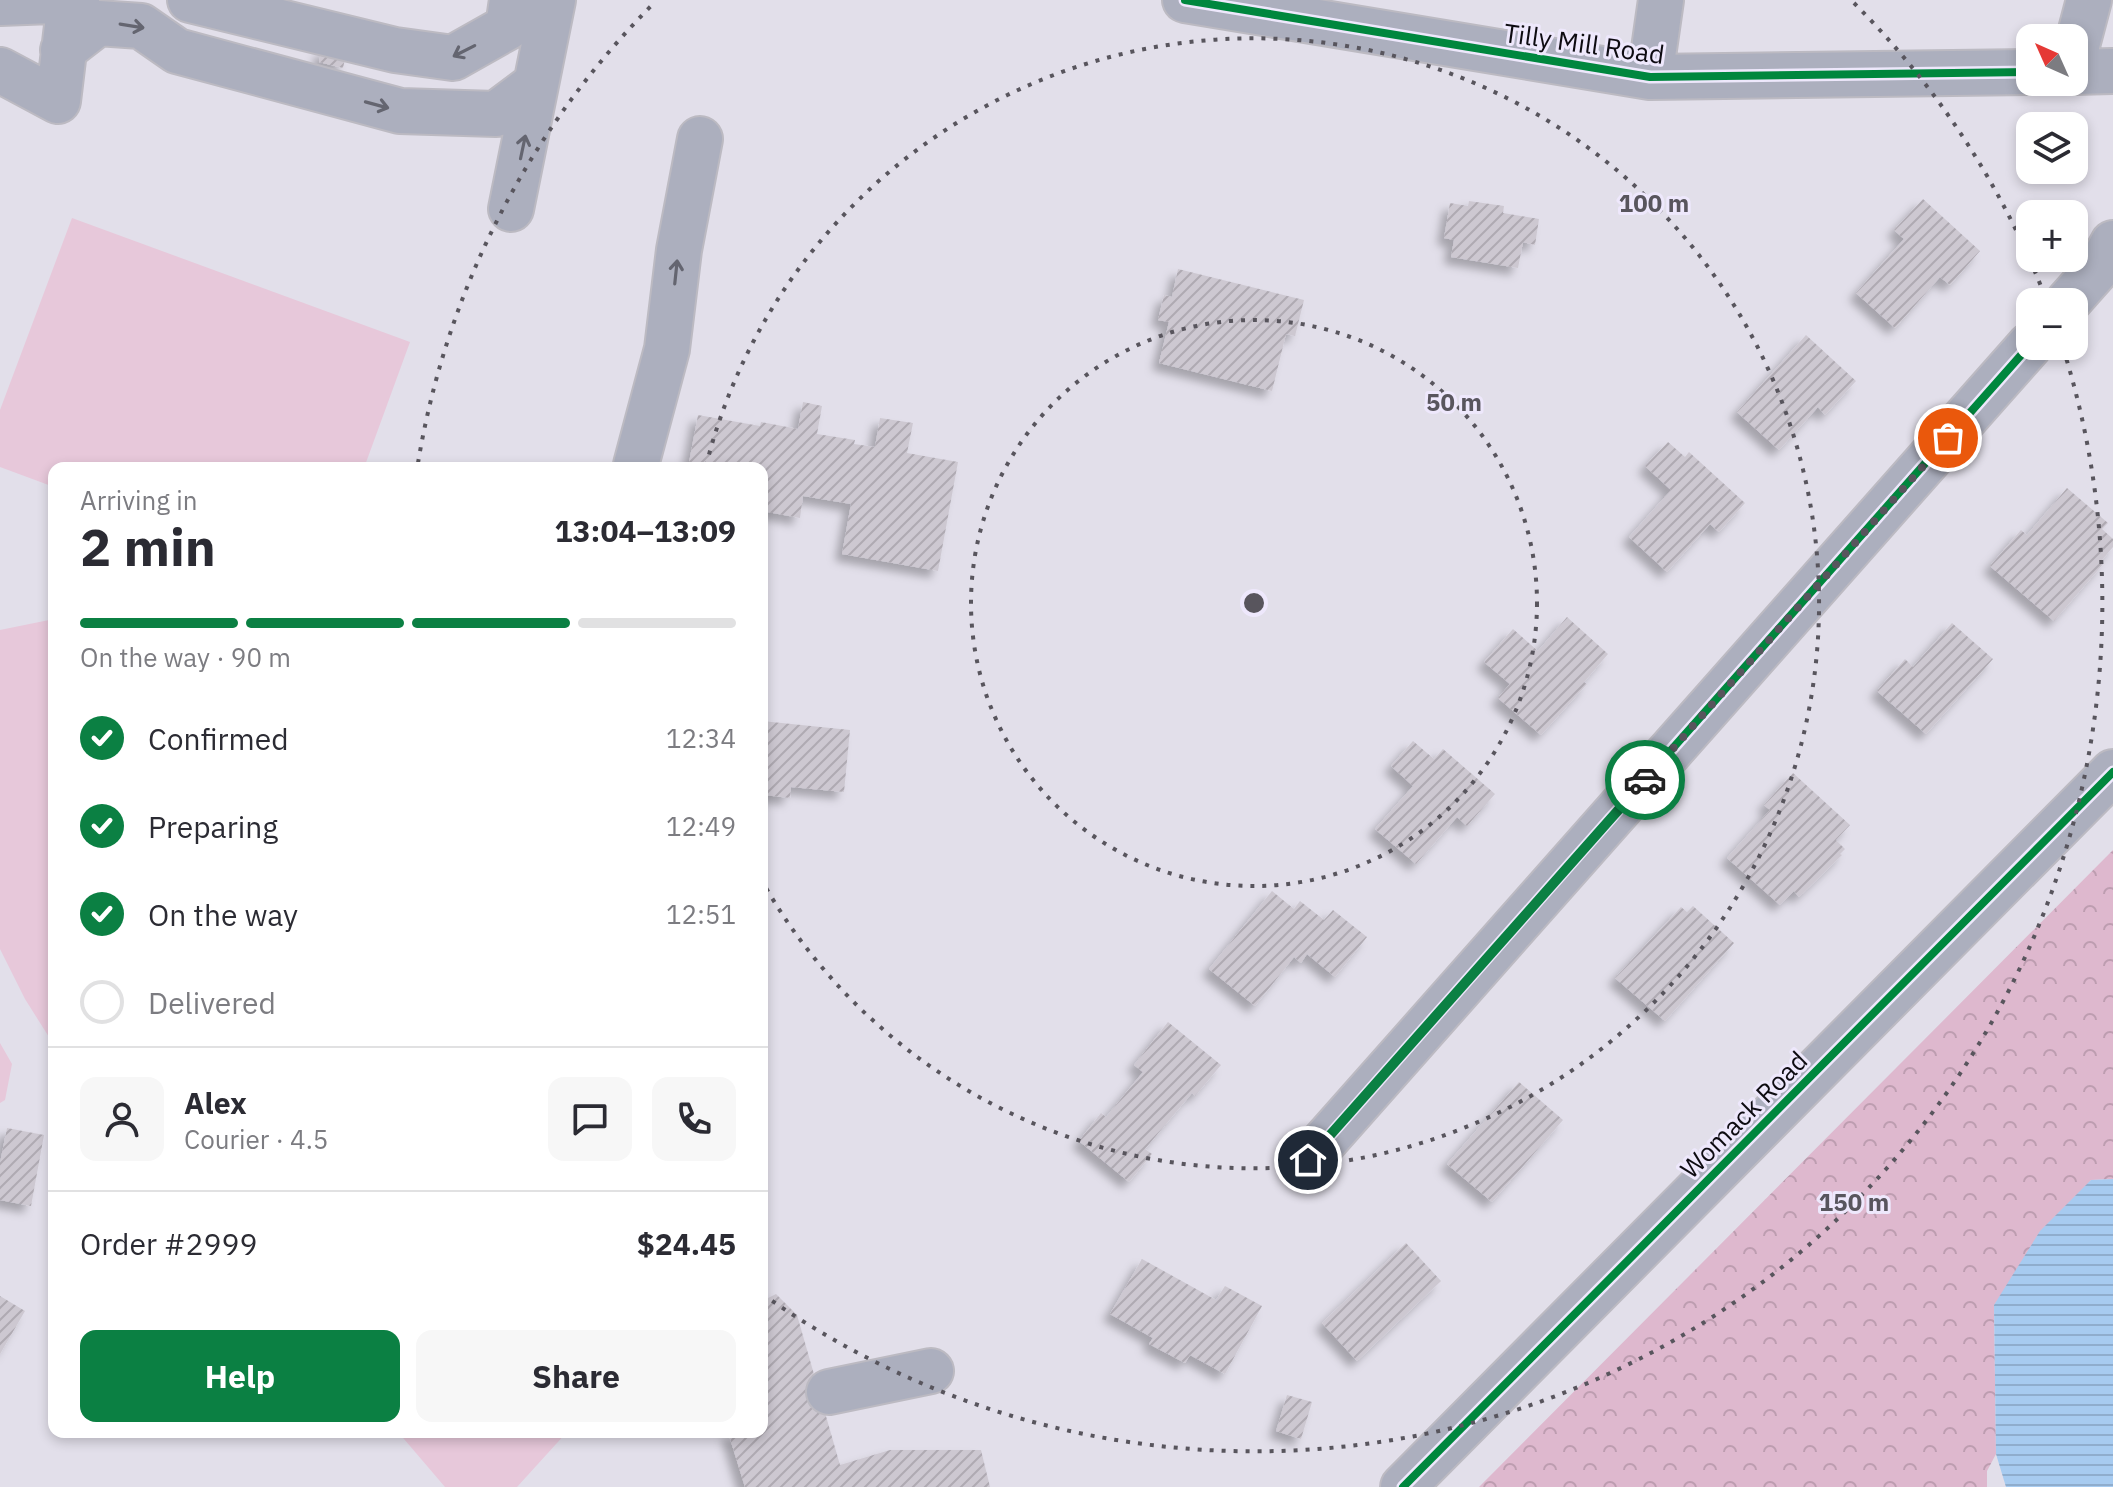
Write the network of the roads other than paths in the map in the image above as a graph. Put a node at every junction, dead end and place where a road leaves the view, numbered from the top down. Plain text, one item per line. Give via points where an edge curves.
1 (190, 0) edge
2 (512, 0) edge
3 (553, 0) edge
4 (1185, 0) edge
5 (1661, 0) edge
6 (2065, 0) edge
7 (2089, 0) edge
8 (73, 1) edge
9 (0, 3) edge
10 (2059, 24) edge
11 (2083, 24) edge
12 (63, 50) junction
13 (0, 70) edge
14 (2113, 71) edge
15 (2016, 72) edge
16 (2088, 72) edge
17 (1650, 77) junction
18 (536, 84) junction
19 (700, 139) dead end
20 (511, 209) dead end
21 (2113, 243) edge
22 (2080, 288) edge
23 (2017, 360) edge
24 (637, 462) edge
25 (2113, 772) edge
26 (1308, 1160) dead end
27 (931, 1371) dead end
28 (829, 1392) dead end
29 (1403, 1487) edge

2 -> 1 street via 508,27 453,58 395,50
3 - 18 street
4 - 17 street, Tilly Mill Road
5 - 17 street
6 - 10 street
7 - 11 street
8 - 9 street
8 - 12 street
12 - 13 street via 58,101
12 -> 18 street via 98,23 141,26 177,51 400,111 496,114
14 - 16 street
15 - 17 street, Tilly Mill Road
20 -> 18 street
24 -> 19 street via 667,349
21 - 22 street
23 - 26 street
25 - 29 street, Womack Road
27 - 28 street

